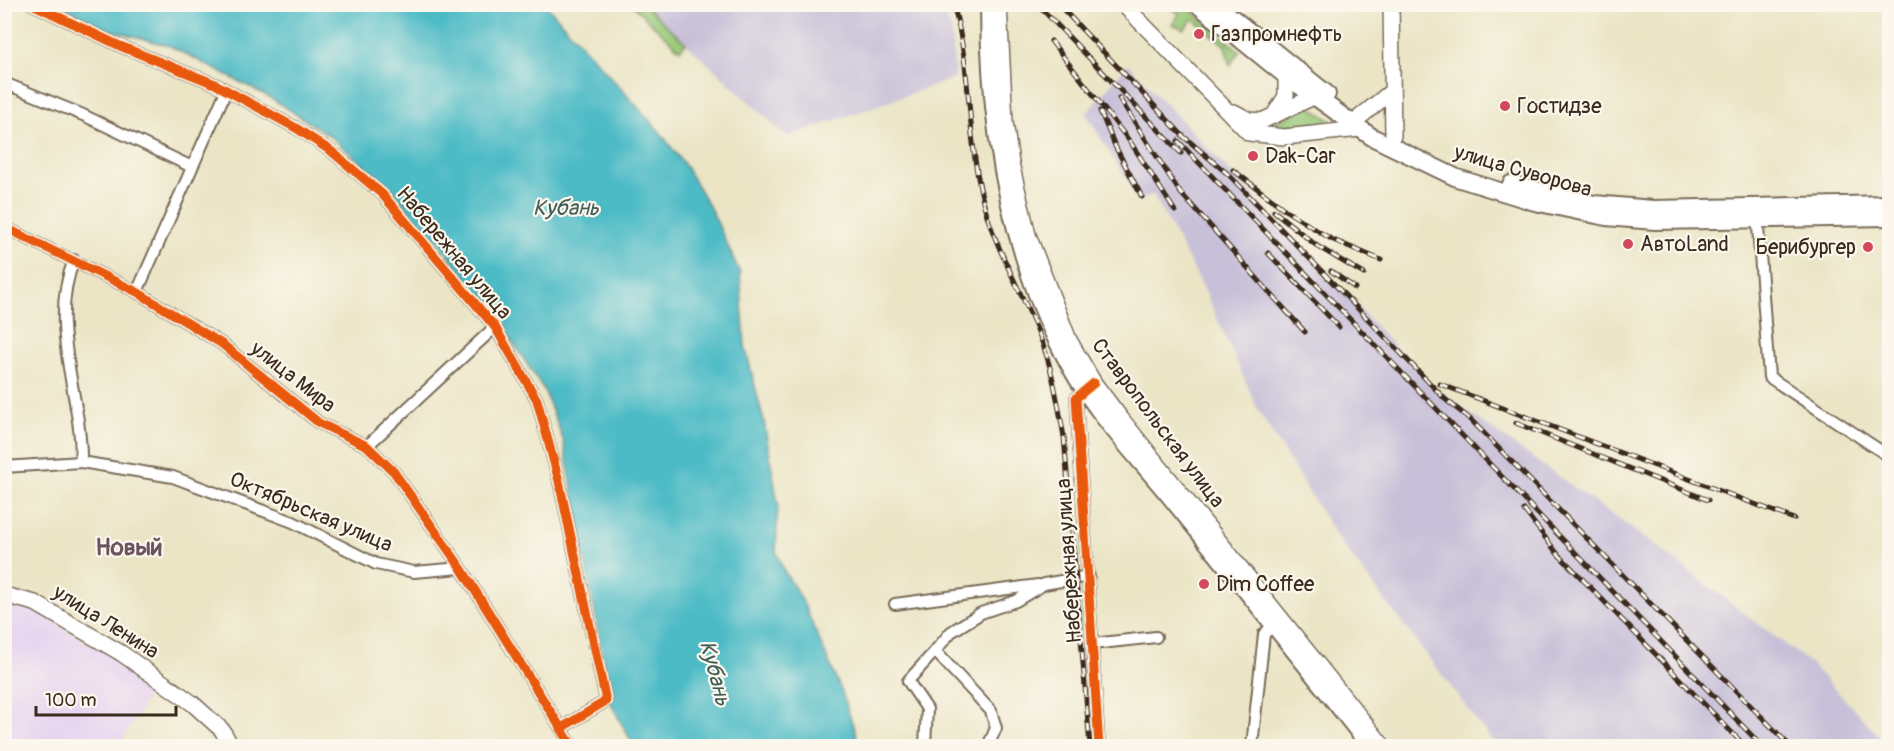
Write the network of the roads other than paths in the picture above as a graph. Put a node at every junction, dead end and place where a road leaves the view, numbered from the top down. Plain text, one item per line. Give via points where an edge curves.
1 (32, 4) edge
2 (989, 4) edge
3 (999, 4) edge
4 (1123, 4) edge
5 (1197, 4) edge
6 (1215, 4) edge
7 (1391, 4) edge
8 (1247, 38) junction
9 (1286, 76) junction
10 (4, 83) edge
11 (1392, 91) junction
12 (226, 92) junction
13 (1319, 94) junction
14 (1274, 115) junction
15 (1360, 123) junction
16 (1260, 129) junction
17 (1391, 141) junction
18 (192, 167) junction
19 (1890, 204) edge
20 (1757, 213) junction
21 (1890, 217) edge
22 (4, 227) edge
23 (74, 260) junction
24 (137, 292) junction
25 (495, 327) junction
26 (1090, 386) junction
27 (367, 446) junction
28 (1890, 458) edge
29 (81, 462) junction
30 (4, 467) edge
31 (461, 568) junction
32 (1089, 576) junction
33 (1044, 584) junction
34 (4, 595) edge
35 (895, 604) dead end
36 (1277, 622) junction
37 (1156, 637) dead end
38 (1092, 644) junction
39 (935, 651) junction
40 (562, 728) junction
41 (925, 745) dead end
42 (231, 747) edge
43 (572, 747) edge
44 (988, 747) edge
45 (1099, 747) edge
46 (1252, 747) edge
47 (1370, 747) edge
48 (1383, 747) edge

1 - 12 street, Набережная улица
2 - 26 main road, Ставропольская улица via 992,92 1008,204 1059,344
3 - 26 main road, Ставропольская улица via 1004,112 1019,204 1062,324
4 - 16 main road via 1215,99
5 - 8 main road, улица Суворова
6 - 8 main road, улица Суворова
7 - 11 main road
8 - 9 main road, улица Суворова
8 - 13 main road, улица Суворова
9 - 13 main road, улица Суворова
9 - 14 main road via 1286,96
10 - 18 street via 83,115
11 - 15 main road
11 - 17 main road
12 - 18 street
12 - 25 street, Набережная улица via 296,128 382,194
13 - 14 main road
13 - 15 main road, улица Суворова
14 - 16 main road
15 - 16 main road
15 - 17 main road, улица Суворова
17 - 20 main road, улица Суворова via 1478,173 1594,204
18 - 24 street
19 - 20 main road, улица Суворова
20 - 21 main road, улица Суворова
20 - 28 street via 1769,377
22 - 23 street, улица Мира
23 - 24 street, улица Мира
23 - 29 street via 65,282 63,315 81,437
24 - 27 street, улица Мира via 222,344 319,423
25 - 27 street
25 - 40 street, Набережная улица via 537,400 559,481 606,701
26 - 32 street, Набережная улица via 1076,398
26 - 36 main road, Ставропольская улица
27 - 31 street, улица Мира via 394,472
29 - 30 street, Октябрьская улица
29 - 31 street, Октябрьская улица via 173,477 293,522 376,564 414,572
31 - 40 street, улица Мира
32 - 33 street
32 - 38 street, Набережная улица
33 - 35 street
33 - 39 street via 1016,601 981,613 951,632
34 - 42 main road, улица Ленина via 35,603 121,653 192,703 222,730
36 - 46 street via 1264,634
36 - 47 main road, Ставропольская улица
36 - 48 main road, Ставропольская улица
37 - 38 street
38 - 45 street, Набережная улица
39 - 41 street via 908,681 927,709
39 - 44 street via 991,711 996,728
40 - 43 street, улица Мира

